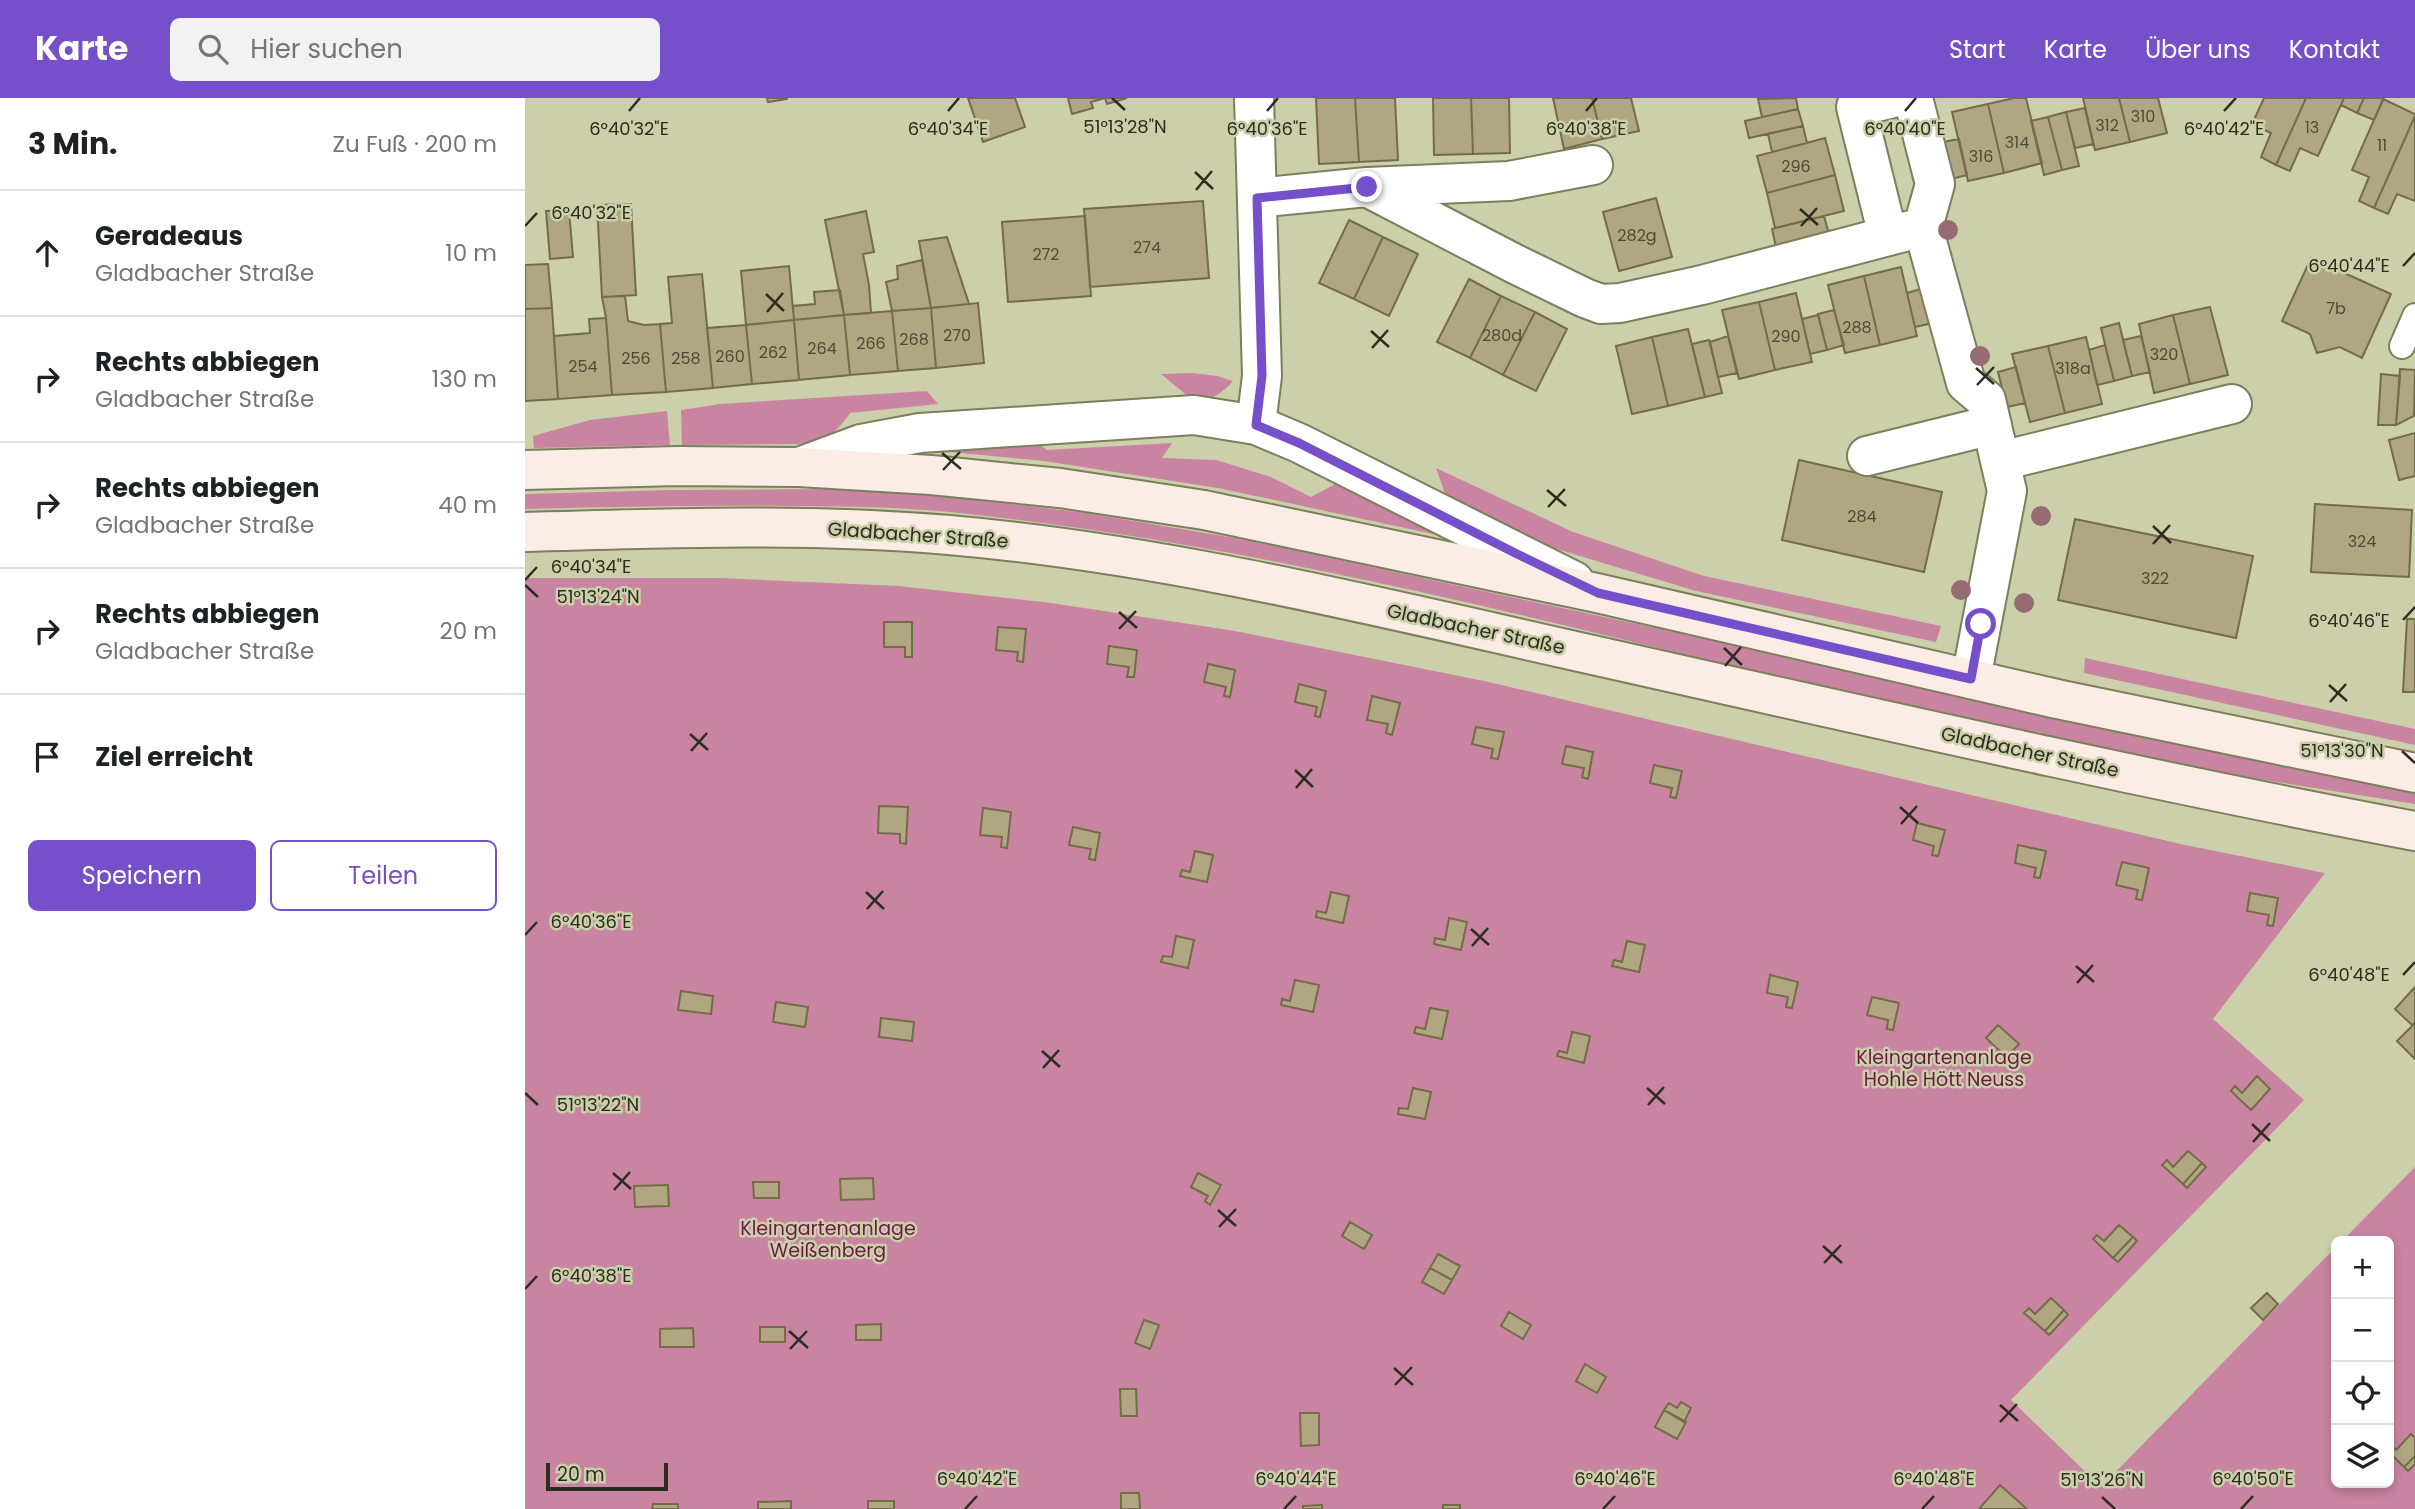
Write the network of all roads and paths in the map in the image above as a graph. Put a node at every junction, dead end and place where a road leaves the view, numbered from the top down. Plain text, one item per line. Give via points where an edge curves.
1 (1254, 98) edge
2 (1893, 98) edge
3 (1913, 98) edge
4 (1593, 165) dead end
5 (1367, 187) junction
6 (1257, 198) junction
7 (1905, 231) junction
8 (2415, 316) edge
9 (2402, 346) dead end
10 (2232, 404) dead end
11 (1256, 425) junction
12 (1997, 443) junction
13 (1867, 456) dead end
14 (799, 467) junction
15 (525, 470) edge
16 (525, 532) edge
17 (1598, 593) junction
18 (1971, 679) junction
19 (2415, 773) edge
20 (2415, 831) edge

1 - 6 street
2 - 7 street via 1856,107
3 - 7 street via 1935,184
4 - 5 street via 1510,181
5 - 6 street
5 - 7 street via 1601,304 1702,285
6 - 11 street via 1262,376
7 - 12 street via 1966,383 1986,400
8 - 9 lane
10 - 12 street
11 - 14 street via 1194,415 920,433 861,444
11 - 17 street
12 - 13 street
12 - 18 street via 2007,491
14 - 15 main road
14 - 17 main road via 1060,488 1191,508
16 - 20 main road, Gladbacher Straße via 827,528 977,538 1189,567 2044,755
17 - 18 main road
18 - 19 main road

